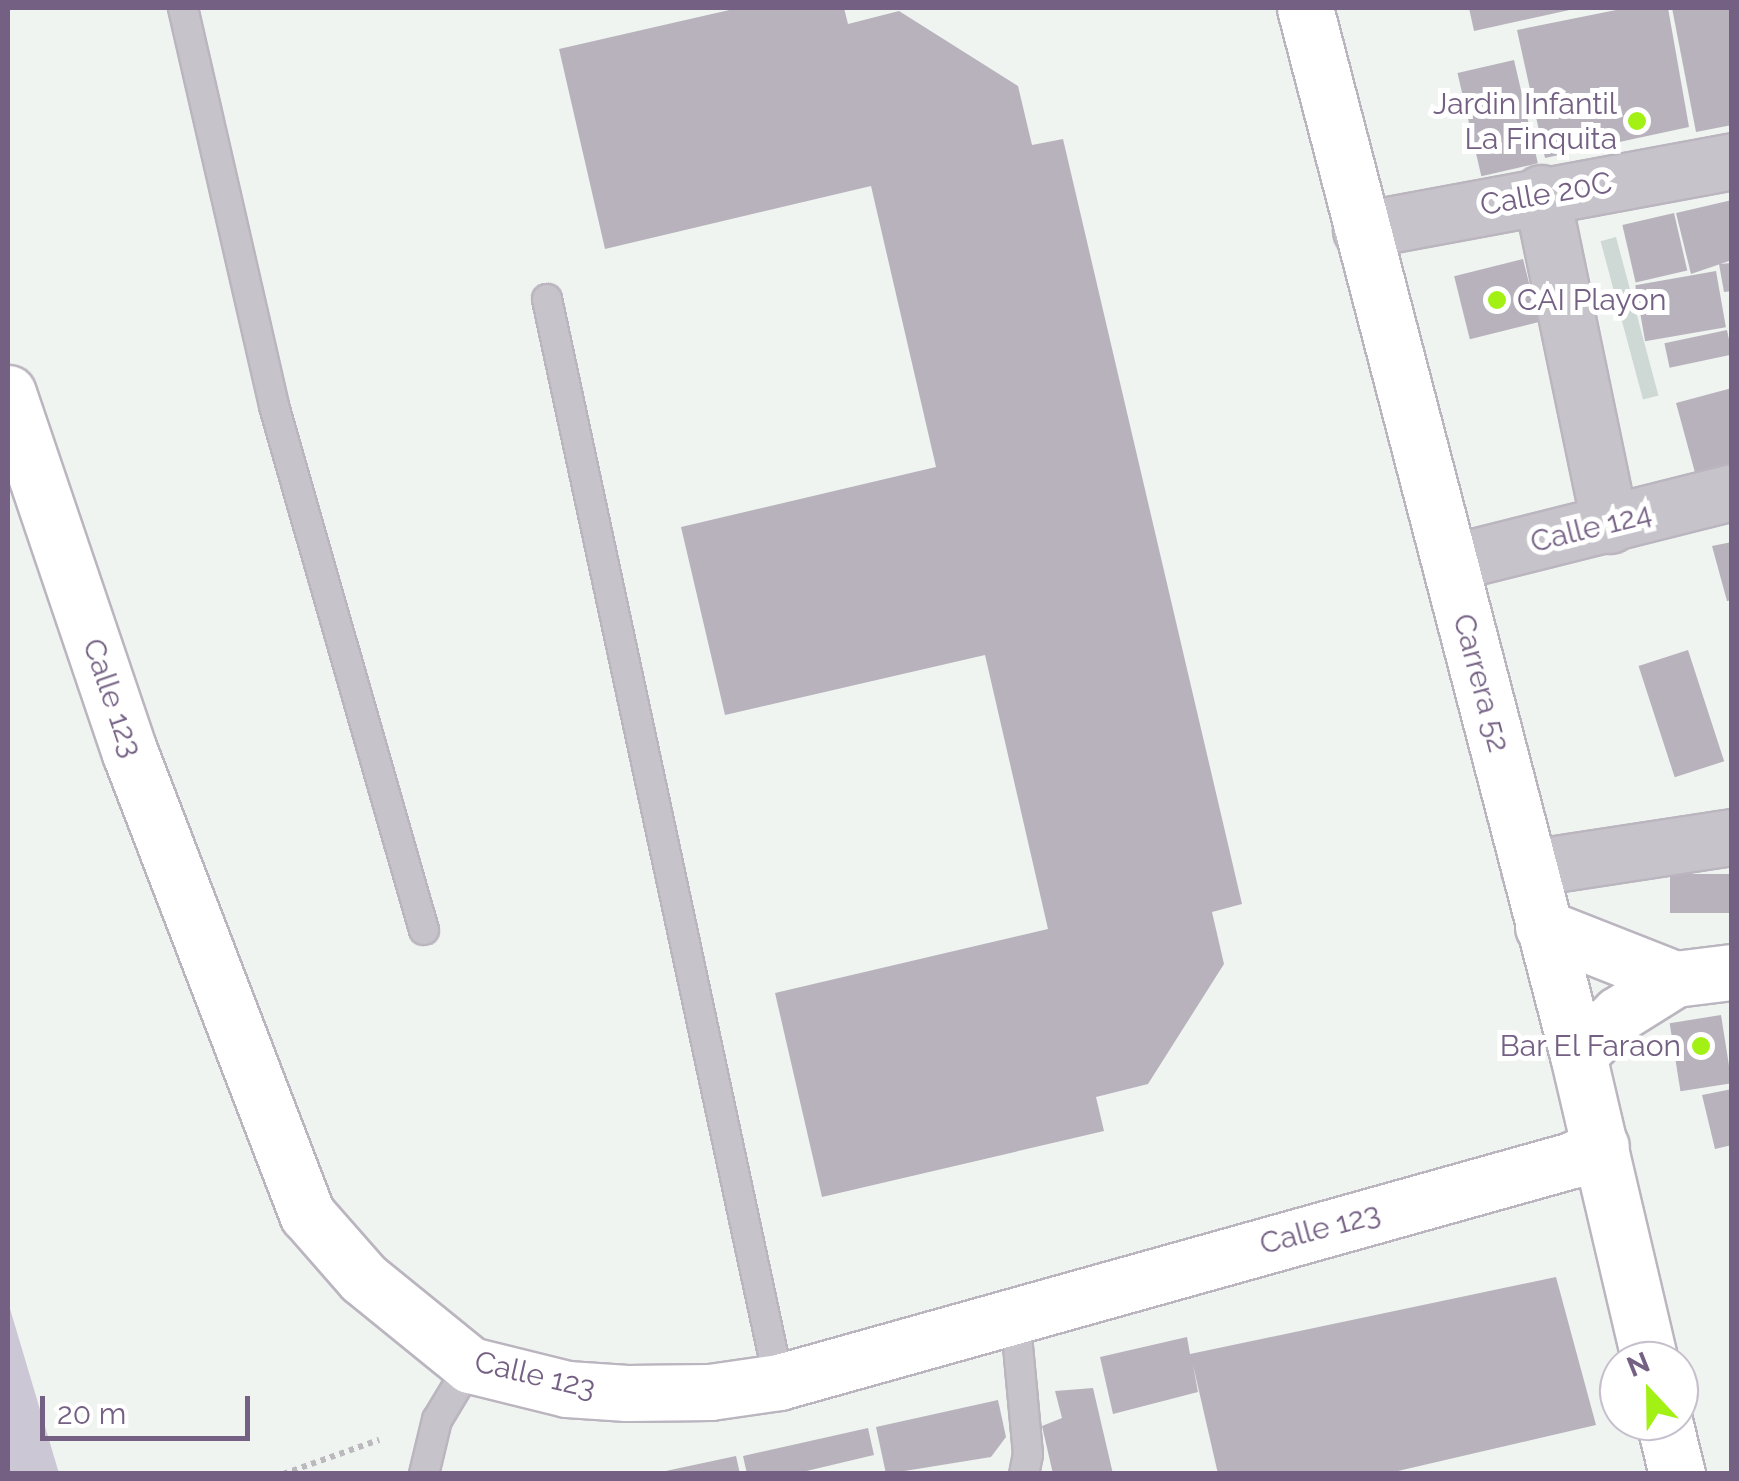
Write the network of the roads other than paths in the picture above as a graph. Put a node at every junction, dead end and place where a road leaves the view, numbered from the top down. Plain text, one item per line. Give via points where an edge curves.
1 (183, 8) edge
2 (1305, 8) edge
3 (1732, 161) edge
4 (1541, 193) junction
5 (1361, 230) junction
6 (547, 298) dead end
7 (8, 393) edge
8 (1732, 492) edge
9 (1610, 525) junction
10 (1450, 563) junction
11 (1732, 837) edge
12 (1530, 868) junction
13 (1543, 927) junction
14 (424, 930) dead end
15 (1732, 972) edge
16 (1675, 978) junction
17 (1578, 1055) junction
18 (1600, 1146) junction
19 (1015, 1314) junction
20 (1645, 1341) edge
21 (470, 1364) junction
22 (779, 1382) junction
23 (1669, 1441) edge
24 (424, 1474) edge
25 (1024, 1474) edge
26 (1677, 1474) edge

1 - 14 lane via 274,406
2 - 5 main road, Carrera 52
3 - 4 street, Calle 20C
4 - 5 street, Calle 20C
4 - 9 street
5 - 10 main road, Carrera 52
6 - 22 lane
7 - 21 main road, Calle 123 via 130,754 307,1214 363,1278
8 - 9 street, Calle 124
9 - 10 street, Calle 124
10 - 12 main road, Carrera 52
11 - 12 street
12 - 13 main road, Carrera 52
13 - 16 main road
13 - 17 main road, Carrera 52
15 - 16 main road
16 - 17 main road via 1620,1014
17 - 18 main road, Carrera 52
18 - 19 main road, Calle 123 via 1572,1160
18 - 20 main road, Carrera 52
19 - 22 main road, Calle 123
19 - 25 lane via 1028,1454
21 - 22 main road, Calle 123 via 567,1389 628,1393
21 - 24 lane via 436,1420
23 - 26 main road

